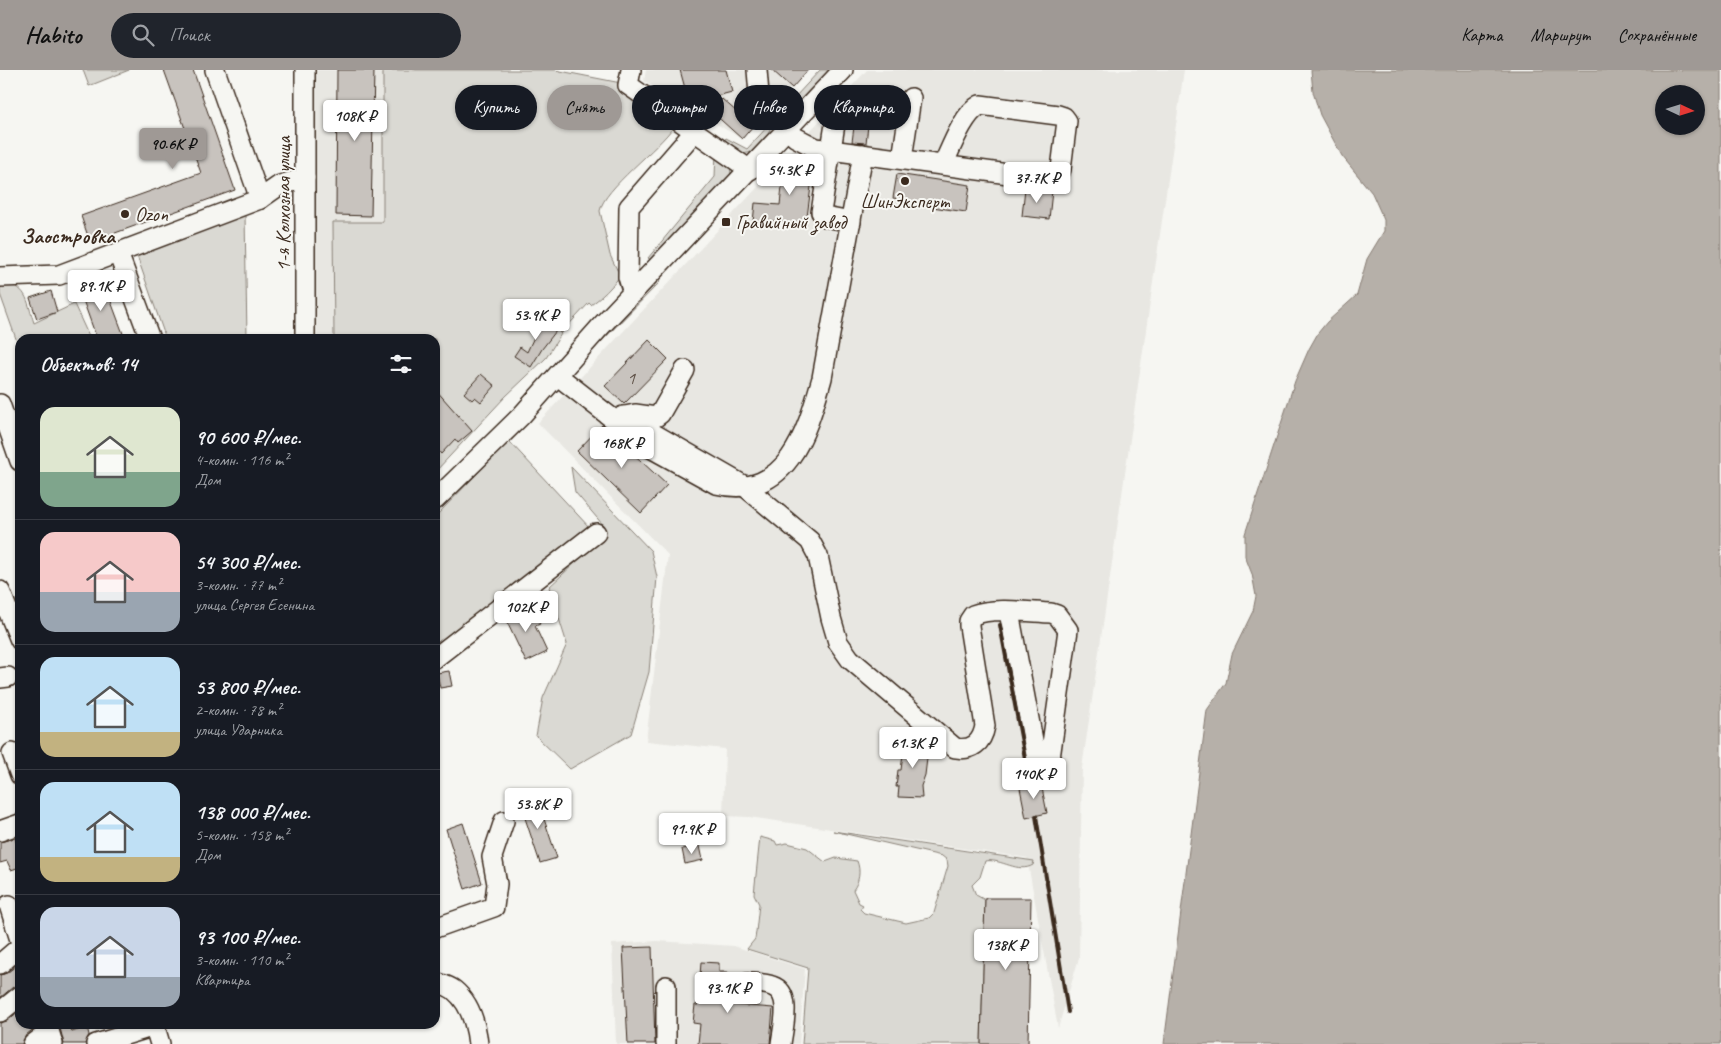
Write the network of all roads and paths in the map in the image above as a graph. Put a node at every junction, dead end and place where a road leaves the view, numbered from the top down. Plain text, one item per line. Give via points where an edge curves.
1 (215, 70) edge
2 (305, 70) edge
3 (631, 70) edge
4 (744, 70) edge
5 (757, 70) edge
6 (843, 70) edge
7 (753, 85) edge
8 (758, 85) edge
9 (912, 98) dead end
10 (804, 113) edge
11 (788, 130) joint
12 (834, 130) edge
13 (695, 131) junction
14 (831, 150) junction
15 (863, 154) junction
16 (902, 159) junction
17 (943, 165) junction
18 (750, 170) junction
19 (305, 178) junction
20 (260, 199) junction
21 (851, 222) junction
22 (118, 253) junction
23 (0, 277) edge
24 (633, 293) junction
25 (148, 334) edge
26 (305, 334) edge
27 (685, 370) dead end
28 (558, 376) junction
29 (0, 404) edge
30 (619, 418) junction
31 (15, 447) edge
32 (743, 486) junction
33 (440, 495) edge
34 (596, 533) dead end
35 (0, 593) edge
36 (1009, 612) junction
37 (15, 628) edge
38 (440, 654) edge
39 (12, 753) dead end
40 (15, 761) edge
41 (504, 821) dead end
42 (15, 826) edge
43 (0, 831) edge
44 (10, 904) edge
45 (15, 922) edge
46 (440, 926) edge
47 (15, 951) edge
48 (0, 964) edge
49 (748, 983) dead end
50 (440, 984) edge
51 (666, 986) dead end
52 (15, 1000) edge
53 (0, 1012) edge
54 (156, 1031) edge
55 (50, 1033) edge
56 (132, 1039) edge
57 (34, 1044) edge
58 (96, 1044) edge
59 (478, 1044) edge
60 (666, 1044) edge
61 (781, 1044) edge

1 - 20 street
2 - 19 street, 1-я Колхозная улица
3 - 13 street via 628,85
4 - 7 street
5 - 8 street
6 - 10 street
9 - 16 street
11 - 14 street via 804,143
11 - 18 street
12 - 14 street
13 - 18 street
13 - 24 street via 629,207 628,276
14 - 15 street
14 - 21 street via 821,212 825,218
15 - 16 street
15 - 21 street
16 - 17 street
17 - 17 street via 1052,180 1059,176 1061,169 1066,121 1058,115 980,105 967,117
18 - 24 street
19 - 20 street via 280,185
19 - 26 street, 1-я Колхозная улица
20 - 22 street
21 - 32 street via 822,378 803,437 791,458 778,471
22 - 23 street via 59,275
22 - 25 street
24 - 28 street
27 - 30 street via 656,417 634,414
28 - 30 street
28 - 33 street
29 - 31 street
30 - 32 street
32 - 36 street via 804,535 815,548 834,630 850,659 955,748 974,747 983,736 985,726 969,621 980,612
34 - 38 street
35 - 37 street
36 - 36 street via 1057,615 1068,630 1046,770 1038,767
39 - 40 street
41 - 46 street via 492,857 497,884 494,907
42 - 43 street
44 - 45 street
47 - 48 street
49 - 61 street via 773,986 782,992 785,1004
50 - 59 street via 453,989 465,1003 475,1024
51 - 60 street
52 - 53 street
54 - 56 street
55 - 57 street
56 - 58 street

